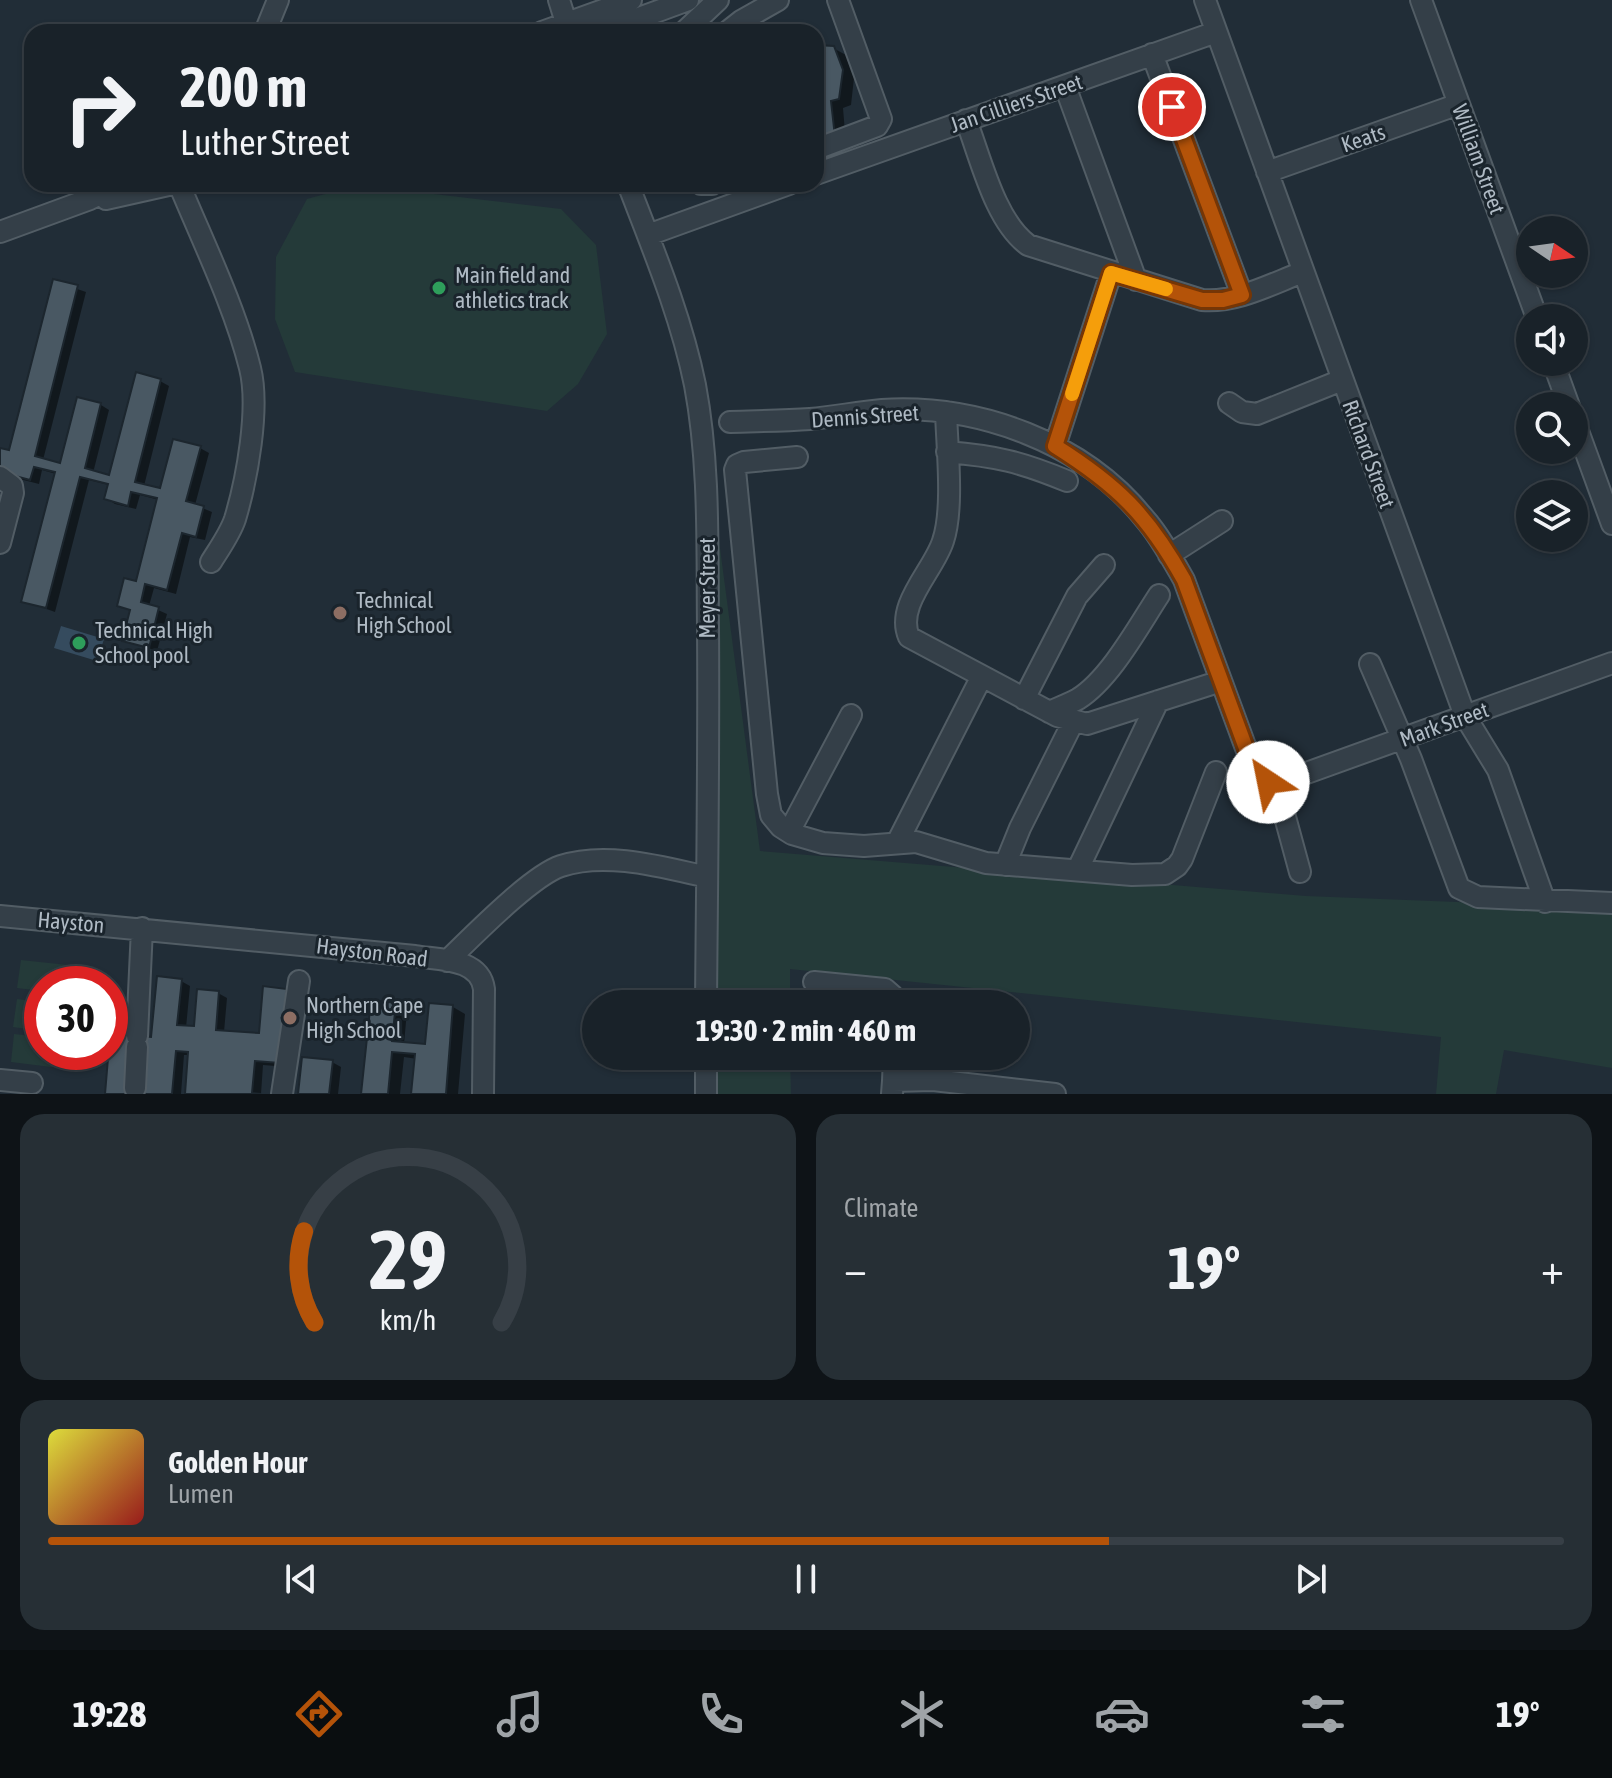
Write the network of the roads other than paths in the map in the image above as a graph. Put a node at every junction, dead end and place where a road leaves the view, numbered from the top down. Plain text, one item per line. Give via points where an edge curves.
1 (278, 0) edge
2 (559, 0) edge
3 (631, 0) edge
4 (688, 0) edge
5 (718, 0) edge
6 (778, 0) edge
7 (838, 0) edge
8 (1205, 0) edge
9 (1421, 0) edge
10 (268, 24) edge
11 (566, 24) edge
12 (576, 24) edge
13 (623, 24) edge
14 (692, 24) edge
15 (744, 24) edge
16 (1216, 32) junction
17 (1152, 54) junction
18 (1065, 86) junction
19 (1459, 104) junction
20 (966, 120) junction
21 (824, 146) edge
22 (824, 171) edge
23 (1267, 172) junction
24 (105, 192) edge
25 (141, 192) edge
26 (179, 192) edge
27 (623, 192) edge
28 (631, 192) edge
29 (637, 192) edge
30 (767, 192) edge
31 (90, 199) junction
32 (638, 211) junction
33 (0, 232) edge
34 (648, 235) junction
35 (1303, 272) junction
36 (1111, 273) junction
37 (1136, 280) junction
38 (1242, 295) junction
39 (1532, 304) edge
40 (1342, 380) junction
41 (1229, 403) dead end
42 (946, 412) junction
43 (730, 422) dead end
44 (1055, 446) junction
45 (947, 452) junction
46 (797, 457) dead end
47 (1588, 458) edge
48 (0, 477) edge
49 (1067, 481) dead end
50 (1222, 521) dead end
51 (1612, 524) edge
52 (0, 543) edge
53 (1169, 555) junction
54 (211, 562) dead end
55 (1104, 565) dead end
56 (1159, 595) dead end
57 (1612, 663) edge
58 (1370, 664) dead end
59 (982, 676) junction
60 (1221, 681) junction
61 (1024, 699) junction
62 (1158, 701) junction
63 (1049, 712) junction
64 (851, 715) dead end
65 (1465, 716) junction
66 (1073, 722) junction
67 (1403, 739) junction
68 (1216, 772) dead end
69 (1276, 784) junction
70 (789, 832) junction
71 (897, 843) junction
72 (1005, 865) junction
73 (1078, 869) junction
74 (1300, 872) dead end
75 (707, 877) junction
76 (1545, 902) junction
77 (1612, 903) edge
78 (0, 916) edge
79 (142, 928) junction
80 (447, 961) junction
81 (299, 981) dead end
82 (814, 982) dead end
83 (706, 990) edge
84 (886, 990) edge
85 (706, 1070) edge
86 (0, 1080) edge
87 (32, 1083) dead end
88 (892, 1087) edge
89 (135, 1088) dead end
90 (282, 1094) edge
91 (483, 1094) edge
92 (706, 1094) edge
93 (1055, 1094) edge

1 - 10 street
2 - 11 street
3 - 12 street
4 - 13 street
5 - 14 street
6 - 15 street
7 - 21 street via 881,119 877,126
8 - 16 street, Richard Street
9 - 19 street, William Street
16 - 17 street, Jan Cilliers Street
16 - 23 street, Richard Street
17 - 18 street, Jan Cilliers Street
17 - 38 street
18 - 20 street, Jan Cilliers Street
18 - 37 street
19 - 23 street, Keats
19 - 39 street, William Street
20 - 22 street, Jan Cilliers Street
20 - 36 street via 1005,220 1017,237
23 - 35 street, Richard Street
24 - 31 street
25 - 31 street
26 - 54 street via 236,327 253,386 251,442 234,522
27 - 32 street
28 - 32 street, Meyer Street
29 - 32 street
30 - 34 street
31 - 33 street
32 - 34 street, Meyer Street
34 - 75 street, Meyer Street via 687,351 705,458
35 - 38 street
35 - 40 street, Richard Street
36 - 37 street
36 - 44 street
37 - 38 street via 1202,300
40 - 41 street via 1257,414
40 - 65 street, Richard Street
42 - 43 street, Dennis Street via 884,410
42 - 44 street, Dennis Street via 999,423
42 - 45 street
44 - 53 street, Dennis Street via 1129,501
45 - 49 street via 1016,461
45 - 59 street via 944,540 908,611 905,629 909,637
46 - 70 street via 744,462 735,470 767,794 771,815
47 - 51 street
48 - 52 street via 13,493
50 - 53 street
53 - 60 street, Dennis Street via 1184,580
55 - 61 street via 1077,596
56 - 63 street via 1090,690
57 - 65 street, Mark Street
58 - 67 street
59 - 61 street
59 - 71 street
60 - 62 street
60 - 69 street, Dennis Street via 1254,770
61 - 63 street
62 - 66 street via 1087,724
62 - 73 street
63 - 66 street
64 - 70 street
65 - 67 street, Mark Street
65 - 76 street, Richard Street via 1498,770
66 - 72 street
67 - 69 street, Mark Street
67 - 76 street via 1459,888 1478,897
68 - 73 street via 1188,845 1171,872 1132,875
69 - 74 street
70 - 71 street via 823,843
71 - 72 street via 916,842
72 - 73 street
75 - 80 street via 615,862 556,867
75 - 83 street, Meyer Street
76 - 77 street
78 - 79 street, Hayston
79 - 80 street, Hayston Road
79 - 89 street
80 - 91 street, Hayston Road via 471,967 483,983
81 - 90 street
82 - 84 street
85 - 92 street
86 - 87 street
88 - 93 street via 933,1080

